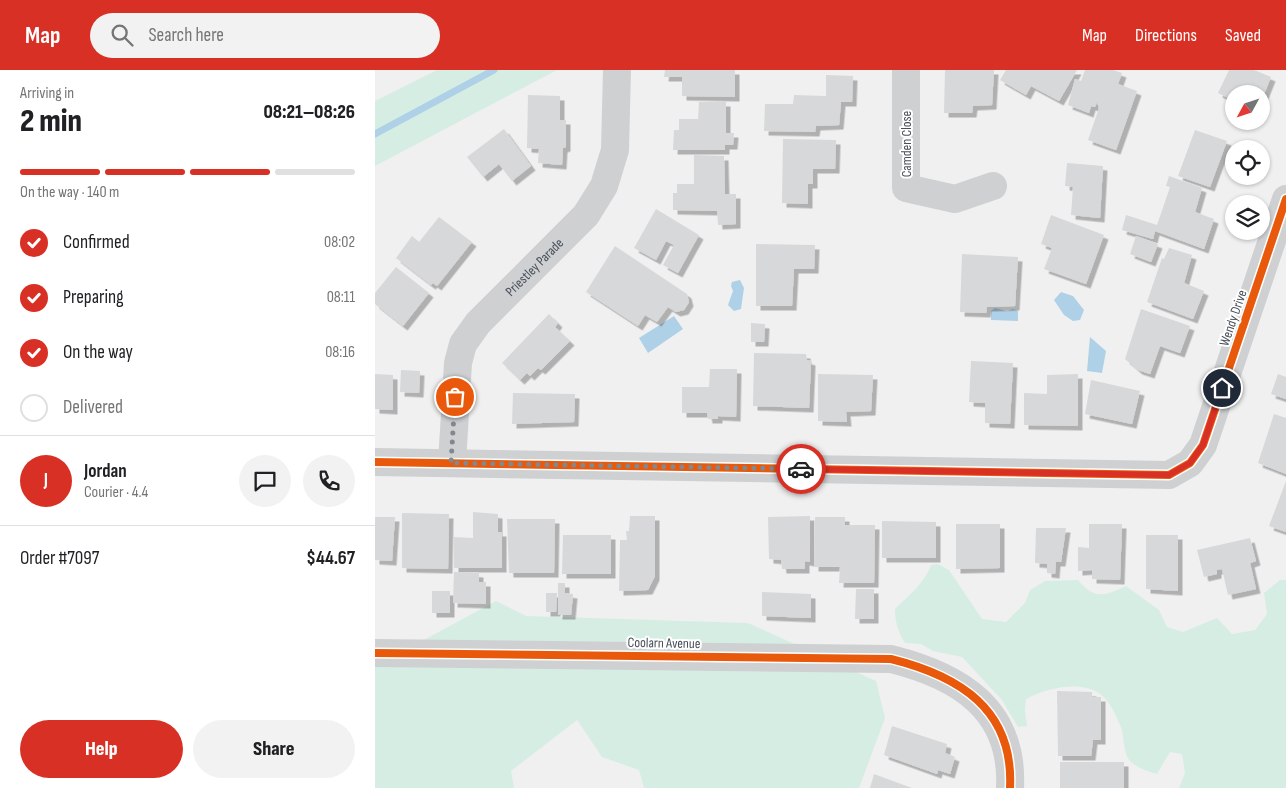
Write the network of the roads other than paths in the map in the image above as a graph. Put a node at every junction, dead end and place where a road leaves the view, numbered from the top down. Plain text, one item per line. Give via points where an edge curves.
1 (617, 70) edge
2 (906, 70) edge
3 (993, 186) dead end
4 (1286, 199) edge
5 (375, 462) edge
6 (451, 463) junction
7 (375, 653) edge
8 (1010, 788) edge

1 - 6 street, Priestley Parade via 615,150 604,186 586,215 478,323 463,344 457,363
2 - 3 street, Camden Close via 906,188 955,199
4 - 6 street, Wendy Drive via 1203,445 1190,463 1169,475
5 - 6 street, Wendy Drive
7 - 8 street, Coolarn Avenue via 891,659 950,679 971,692 988,710 999,727 1009,764

